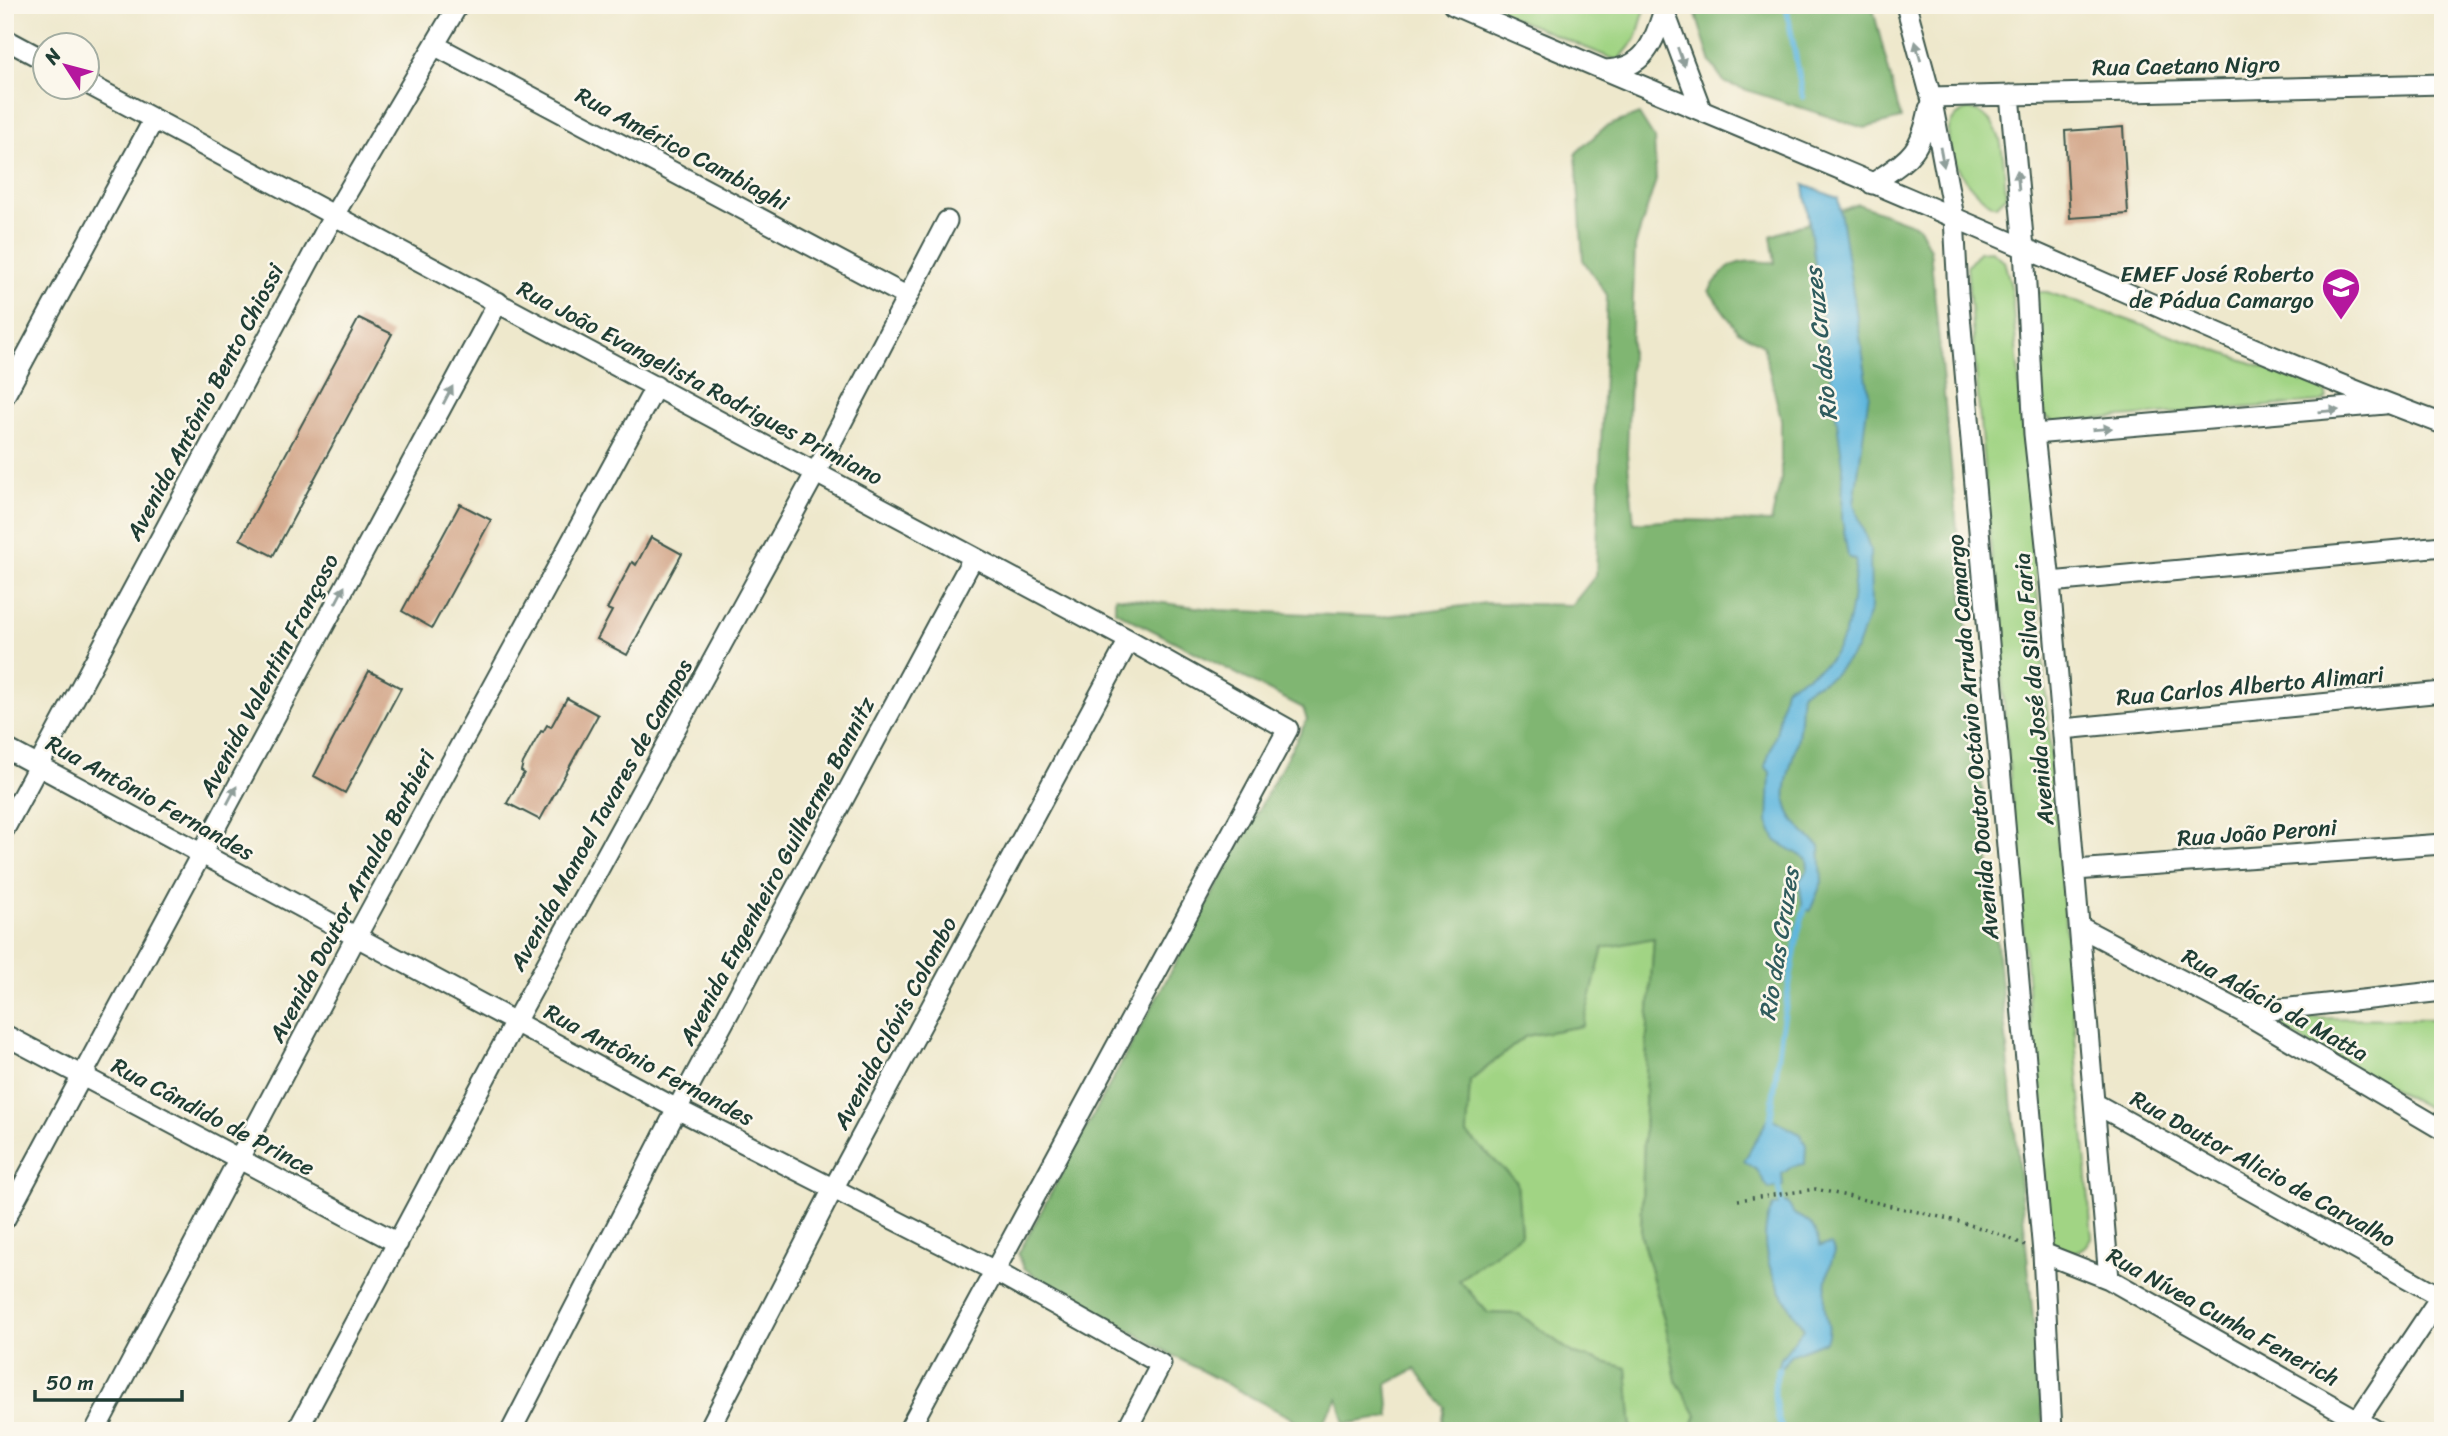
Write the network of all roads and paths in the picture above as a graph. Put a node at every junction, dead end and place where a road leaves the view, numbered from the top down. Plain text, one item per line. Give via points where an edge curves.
1 (458, 5) edge
2 (1453, 5) edge
3 (1906, 5) edge
4 (1663, 8) edge
5 (5, 39) edge
6 (436, 46) junction
7 (32, 53) edge
8 (1602, 71) junction
9 (2443, 85) edge
10 (102, 91) edge
11 (2010, 95) junction
12 (1931, 97) junction
13 (1701, 109) junction
14 (154, 119) junction
15 (1865, 181) junction
16 (334, 215) junction
17 (1954, 217) junction
18 (947, 221) dead end
19 (2024, 248) junction
20 (906, 296) junction
21 (498, 302) junction
22 (656, 386) junction
23 (5, 395) edge
24 (2387, 404) junction
25 (2443, 424) edge
26 (2034, 435) junction
27 (816, 472) junction
28 (2443, 546) edge
29 (973, 558) junction
30 (2050, 582) junction
31 (1129, 640) junction
32 (2443, 692) edge
33 (2063, 729) junction
34 (5, 748) edge
35 (37, 765) junction
36 (5, 828) edge
37 (2443, 844) edge
38 (200, 855) junction
39 (2075, 870) junction
40 (2080, 927) junction
41 (356, 937) junction
42 (2443, 991) edge
43 (2244, 1013) junction
44 (515, 1022) junction
45 (5, 1035) edge
46 (83, 1076) junction
47 (2096, 1104) junction
48 (677, 1110) junction
49 (2443, 1130) edge
50 (240, 1160) junction
51 (833, 1189) junction
52 (1738, 1200) dead end
53 (5, 1219) edge
54 (398, 1244) junction
55 (2043, 1253) junction
56 (993, 1270) junction
57 (2109, 1279) junction
58 (2442, 1296) edge
59 (2358, 1420) junction
60 (95, 1431) edge
61 (297, 1431) edge
62 (511, 1431) edge
63 (708, 1431) edge
64 (908, 1431) edge
65 (1126, 1431) edge
66 (2052, 1431) edge
67 (2377, 1431) edge

1 - 6 street, Avenida Antônio Bento Chiossi
2 - 8 street
12 -> 3 street, Avenida Doutor Octávio Arruda Camargo
4 - 8 street via 1655,39 1637,64
4 -> 13 street
5 - 7 street
6 - 16 street, Avenida Antônio Bento Chiossi
6 - 20 street, Rua Américo Cambiaghi
8 - 13 street
9 - 11 street, Rua Caetano Nigro
10 - 14 street, Rua João Evangelista Rodrigues Primiano
11 - 12 street, Rua Caetano Nigro
19 -> 11 street, Avenida José da Silva Faria
12 - 15 street via 1923,138 1912,155
12 -> 17 street, Avenida Doutor Octávio Arruda Camargo
13 - 15 street
14 - 16 street, Rua João Evangelista Rodrigues Primiano
14 - 23 street
15 - 17 street
16 - 21 street, Rua João Evangelista Rodrigues Primiano
16 - 35 street, Avenida Antônio Bento Chiossi
17 - 19 street
17 - 55 street, Avenida Doutor Octávio Arruda Camargo
18 - 20 street, Avenida Manoel Tavares de Campos
19 - 24 street
19 - 26 street, Avenida José da Silva Faria
20 - 27 street, Avenida Manoel Tavares de Campos
21 - 22 street, Rua João Evangelista Rodrigues Primiano
38 -> 21 street, Avenida Valentim Françoso
22 - 27 street, Rua João Evangelista Rodrigues Primiano
22 - 41 street, Avenida Doutor Arnaldo Barbieri
24 - 25 street
26 -> 24 street
26 - 30 street, Avenida José da Silva Faria
27 - 29 street, Rua João Evangelista Rodrigues Primiano
27 - 44 street, Avenida Manoel Tavares de Campos
28 - 30 street
29 - 31 street, Rua João Evangelista Rodrigues Primiano
29 - 48 street, Avenida Engenheiro Guilherme Bannitz
30 - 33 street, Avenida José da Silva Faria
31 - 51 street, Avenida Clóvis Colombo
31 - 56 street, Rua João Evangelista Rodrigues Primiano via 1288,729
32 - 33 street, Rua Carlos Alberto Alimari
33 - 39 street, Avenida José da Silva Faria
34 - 35 street, Rua Antônio Fernandes
35 - 36 street, Avenida Antônio Bento Chiossi
35 - 38 street, Rua Antônio Fernandes
37 - 39 street, Rua João Peroni
38 - 41 street, Rua Antônio Fernandes
38 - 46 street, Avenida Valentim Françoso
39 - 40 street, Avenida José da Silva Faria
40 - 43 street, Rua Adácio da Matta
40 - 47 street, Avenida José da Silva Faria
41 - 44 street, Rua Antônio Fernandes
41 - 50 street, Avenida Doutor Arnaldo Barbieri
42 - 43 street
43 - 49 street, Rua Adácio da Matta
44 - 48 street, Rua Antônio Fernandes
44 - 54 street, Avenida Manoel Tavares de Campos
45 - 46 street, Rua Cândido de Prince
46 - 50 street, Rua Cândido de Prince
46 - 53 street, Avenida Valentim Françoso
47 - 57 street, Avenida José da Silva Faria
47 - 58 street, Rua Doutor Alicio de Carvalho
48 - 51 street, Rua Antônio Fernandes
48 - 62 street, Avenida Engenheiro Guilherme Bannitz
50 - 54 street, Rua Cândido de Prince
50 - 60 street, Avenida Doutor Arnaldo Barbieri
51 - 56 street, Rua Antônio Fernandes
51 - 63 street, Avenida Clóvis Colombo
52 - 55 path via 1816,1189 1857,1196 1991,1231
54 - 61 street, Avenida Manoel Tavares de Campos
55 - 57 street, Rua Nívea Cunha Fenerich
55 - 66 street, Avenida Doutor Octávio Arruda Camargo
56 - 64 street
56 - 65 street, Rua Antônio Fernandes via 1161,1364
57 - 59 street, Rua Nívea Cunha Fenerich
58 - 59 street
59 - 67 street, Rua Nívea Cunha Fenerich

